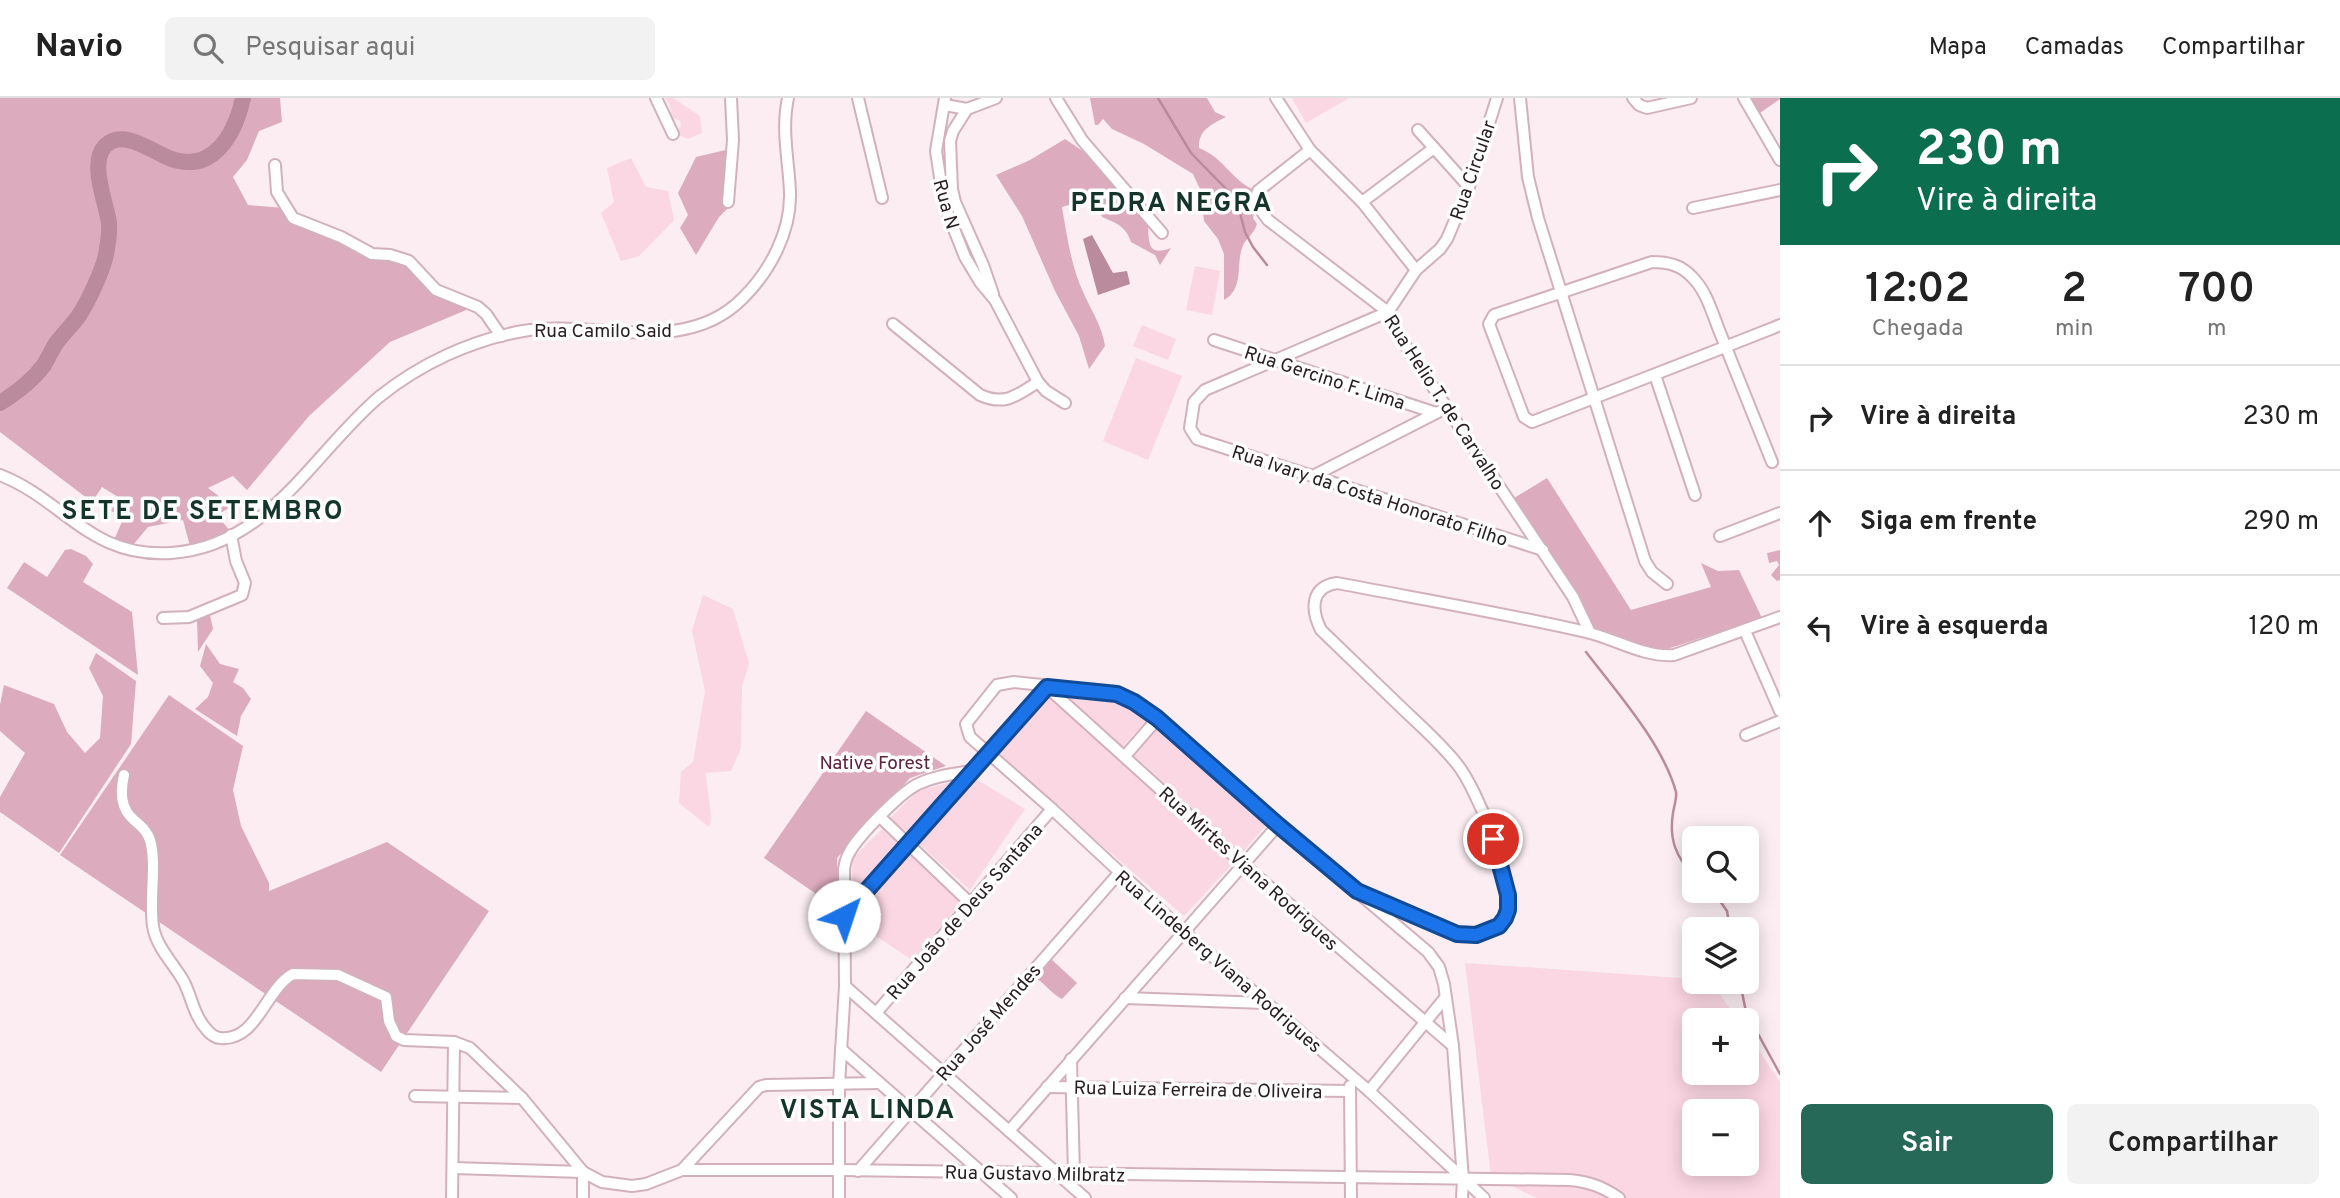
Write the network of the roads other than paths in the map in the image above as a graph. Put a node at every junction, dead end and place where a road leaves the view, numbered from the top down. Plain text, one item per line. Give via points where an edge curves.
1 (656, 98) edge
2 (732, 98) edge
3 (788, 98) edge
4 (858, 98) edge
5 (996, 98) edge
6 (1056, 98) edge
7 (1276, 98) edge
8 (1497, 98) edge
9 (1520, 98) edge
10 (1633, 98) edge
11 (1691, 98) edge
12 (1744, 98) edge
13 (945, 101) edge
14 (967, 109) junction
15 (939, 127) junction
16 (1418, 130) dead end
17 (953, 131) junction
18 (673, 134) dead end
19 (1434, 148) junction
20 (1310, 150) junction
21 (1780, 160) edge
22 (275, 165) dead end
23 (1469, 187) junction
24 (1780, 190) edge
25 (882, 198) dead end
26 (728, 202) dead end
27 (1362, 202) junction
28 (1693, 208) dead end
29 (954, 215) junction
30 (1162, 233) dead end
31 (1416, 270) junction
32 (1562, 292) junction
33 (1388, 312) junction
34 (893, 324) dead end
35 (1780, 324) edge
36 (501, 336) junction
37 (1214, 340) dead end
38 (1726, 347) junction
39 (1270, 360) junction
40 (1655, 374) junction
41 (1038, 382) junction
42 (1596, 398) junction
43 (1065, 403) dead end
44 (1447, 407) junction
45 (1436, 413) junction
46 (1772, 462) dead end
47 (0, 475) edge
48 (1313, 476) junction
49 (1695, 495) dead end
50 (1780, 513) edge
51 (231, 536) junction
52 (1720, 536) dead end
53 (1543, 550) junction
54 (1667, 584) dead end
55 (1780, 617) edge
56 (163, 618) dead end
57 (1745, 631) junction
58 (1590, 633) junction
59 (1047, 687) junction
60 (1780, 711) edge
61 (1157, 718) junction
62 (1780, 721) edge
63 (1746, 735) dead end
64 (987, 753) junction
65 (1125, 756) junction
66 (971, 771) junction
67 (124, 775) dead end
68 (1052, 810) junction
69 (880, 817) junction
70 (1278, 825) junction
71 (908, 844) junction
72 (1243, 864) junction
73 (1119, 873) junction
74 (1357, 891) junction
75 (970, 903) junction
76 (844, 916) junction
77 (1184, 932) junction
78 (845, 986) junction
79 (1125, 998) junction
80 (1445, 998) junction
81 (1265, 1003) junction
82 (876, 1013) junction
83 (1424, 1024) junction
84 (454, 1042) junction
85 (1452, 1046) junction
86 (841, 1049) junction
87 (1071, 1059) junction
88 (943, 1072) junction
89 (1350, 1076) junction
90 (879, 1083) junction
91 (839, 1085) junction
92 (1047, 1087) junction
93 (1070, 1087) junction
94 (1350, 1091) junction
95 (1368, 1091) junction
96 (415, 1096) dead end
97 (452, 1096) junction
98 (522, 1098) junction
99 (911, 1110) junction
100 (1009, 1131) junction
101 (453, 1168) junction
102 (682, 1170) junction
103 (840, 1170) junction
104 (858, 1171) junction
105 (583, 1172) junction
106 (982, 1172) junction
107 (1058, 1174) junction
108 (1074, 1174) junction
109 (1351, 1178) junction
110 (1463, 1179) junction
111 (452, 1198) edge
112 (583, 1198) edge
113 (839, 1198) edge
114 (1011, 1198) edge
115 (1084, 1198) edge
116 (1352, 1198) edge
117 (1462, 1198) edge
118 (1484, 1198) edge
119 (1619, 1198) edge

1 - 18 street
2 - 26 street
3 - 36 street, Rua Camilo Said via 786,228 764,273 736,305 710,321 666,332 549,328
4 - 25 street
5 - 14 street
6 - 30 street via 1082,139
7 - 20 street
8 - 23 street, Rua Circular
9 - 32 street via 1528,177
10 - 11 street via 1647,108
12 - 21 street
13 - 14 street
13 - 15 street, Rua N
14 - 17 street, Rua N
15 - 17 street
15 - 29 street, Rua N via 937,164 944,204
16 - 19 street
17 - 29 street, Rua N
19 - 23 street
19 - 27 street
20 - 27 street
20 - 33 street, Rua Helio T. de Carvalho via 1258,191 1255,202 1268,220
22 - 36 street via 277,192 293,218 372,254 409,261 436,290 478,307
23 - 31 street, Rua Circular via 1440,249
24 - 28 street
27 - 31 street
29 - 41 street, Rua N via 965,257 995,300
31 - 33 street, Rua Circular
32 - 38 street via 1652,262 1680,267 1705,297
32 - 42 street
32 - 42 street via 1494,315 1490,328 1528,421
33 - 39 street
33 - 44 street, Rua Helio T. de Carvalho
34 - 41 street via 980,395 994,401 1006,400
35 - 38 street
36 - 51 street, Rua Camilo Said via 447,355 380,397 277,504
37 - 39 street, Rua Gercino F. Lima
38 - 40 street
38 - 46 street
39 - 45 street, Rua Gercino F. Lima
39 - 48 street, Rua Ivary da Costa Honorato Filho via 1205,390 1194,402 1190,428 1197,439
40 - 42 street
40 - 49 street
41 - 43 street, Rua N
42 - 54 street via 1645,561
44 - 45 street
44 - 53 street, Rua Helio T. de Carvalho
45 - 48 street
47 - 51 street, Rua Camilo Said via 32,491 91,534 125,548 171,553
48 - 53 street, Rua Ivary da Costa Honorato Filho
50 - 52 street
51 - 56 street via 245,583 242,595 189,617
53 - 58 street, Rua Helio T. de Carvalho
55 - 57 street
57 - 58 street via 1674,655 1657,656
57 - 60 street
58 - 74 street via 1337,583 1321,590 1313,613 1321,630 1447,752 1469,781 1488,819 1508,910 1499,926 1476,935 1457,934
59 - 61 street via 1117,694
59 - 64 street
59 - 64 street, Rua Lindeberg Viana Rodrigues via 1014,682 997,685 966,724 970,737
59 - 65 street, Rua Mirtes Viana Rodrigues
61 - 65 street
61 - 70 street
62 - 63 street
64 - 66 street
64 - 68 street, Rua Lindeberg Viana Rodrigues
65 - 72 street, Rua Mirtes Viana Rodrigues
66 - 69 street via 916,784
66 - 71 street
67 - 84 street via 123,802 129,815 142,825 152,852 153,927 207,1031 218,1038 234,1037 248,1028 269,996 293,974 338,975 383,995 391,1030 404,1040
68 - 73 street, Rua Lindeberg Viana Rodrigues
68 - 75 street, Rua João de Deus Santana
69 - 71 street
69 - 76 street via 847,856
70 - 72 street
70 - 74 street
71 - 75 street
71 - 76 street
72 - 77 street
72 - 83 street, Rua Mirtes Viana Rodrigues
73 - 77 street, Rua Lindeberg Viana Rodrigues
73 - 88 street, Rua José Mendes
74 - 80 street via 1428,952 1439,967
75 - 82 street, Rua João de Deus Santana
76 - 78 street
77 - 79 street
77 - 81 street, Rua Lindeberg Viana Rodrigues
78 - 82 street
78 - 86 street
79 - 81 street
79 - 87 street
80 - 83 street
80 - 85 street
81 - 89 street, Rua Lindeberg Viana Rodrigues
82 - 88 street
83 - 85 street, Rua Mirtes Viana Rodrigues
83 - 95 street
84 - 97 street
84 - 98 street via 470,1048
85 - 110 street
86 - 90 street
86 - 91 street
87 - 92 street
87 - 93 street
88 - 99 street, Rua José Mendes
88 - 100 street
89 - 94 street
89 - 95 street, Rua Lindeberg Viana Rodrigues
90 - 91 street
90 - 99 street
91 - 102 street via 759,1087
91 - 103 street
92 - 93 street, Rua Luiza Ferreira de Oliveira
92 - 100 street
93 - 94 street, Rua Luiza Ferreira de Oliveira
93 - 108 street
94 - 109 street
95 - 110 street, Rua Lindeberg Viana Rodrigues
96 - 97 street
97 - 98 street
97 - 101 street
98 - 105 street
99 - 104 street, Rua José Mendes
99 - 106 street
100 - 107 street
101 - 105 street, Rua Gustavo Milbratz
101 - 111 street
102 - 103 street, Rua Gustavo Milbratz
102 - 105 street, Rua Gustavo Milbratz via 632,1186 602,1182
103 - 104 street, Rua Gustavo Milbratz
103 - 113 street
104 - 106 street, Rua Gustavo Milbratz
105 - 112 street
106 - 107 street, Rua Gustavo Milbratz
106 - 114 street
107 - 108 street, Rua Gustavo Milbratz
107 - 115 street
108 - 109 street, Rua Gustavo Milbratz
109 - 110 street, Rua Gustavo Milbratz
109 - 116 street
110 - 117 street
110 - 118 street, Rua Lindeberg Viana Rodrigues
110 - 119 street, Rua Gustavo Milbratz via 1589,1182

